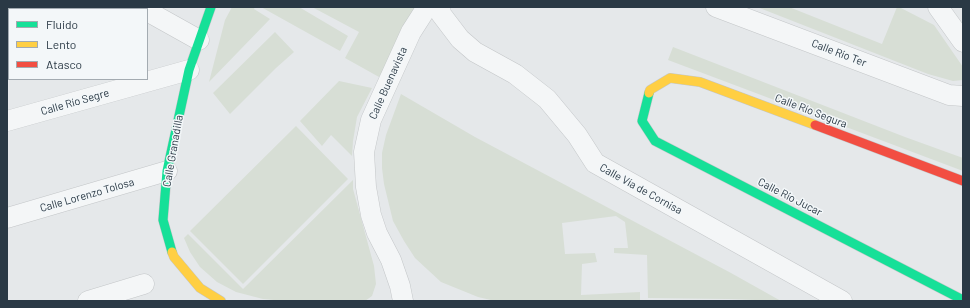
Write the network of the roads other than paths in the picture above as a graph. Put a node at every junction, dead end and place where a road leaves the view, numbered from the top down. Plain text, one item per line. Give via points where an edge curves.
1 (211, 7) edge
2 (427, 7) edge
3 (440, 7) edge
4 (716, 7) edge
5 (938, 7) edge
6 (148, 12) edge
7 (199, 40) junction
8 (963, 42) edge
9 (189, 70) junction
10 (650, 90) joint
11 (963, 96) edge
12 (7, 121) edge
13 (167, 171) junction
14 (963, 181) edge
15 (7, 218) edge
16 (144, 284) dead end
17 (963, 300) edge
18 (88, 301) edge
19 (221, 301) edge
20 (403, 301) edge
21 (842, 301) edge

1 - 7 street, Calle Granadilla
2 - 20 street, Calle Buenavista via 411,32 371,120 364,152 371,215 394,267
3 - 21 street, Calle Vía de Cornisa via 441,14 460,39 475,52 515,74 547,99 577,135 595,164
4 - 11 street, Calle Río Ter via 949,95
5 - 8 street
6 - 7 street
7 - 9 street, Calle Granadilla
9 - 12 street, Calle Río Segre
9 - 13 street, Calle Granadilla
10 - 14 street, Calle Río Segura via 670,78 700,82
10 - 17 street, Calle Río Jucar via 642,120 655,141
13 - 15 street, Calle Lorenzo Tolosa
13 - 19 street, Calle Granadilla via 163,220 174,256 200,288
16 - 18 street

